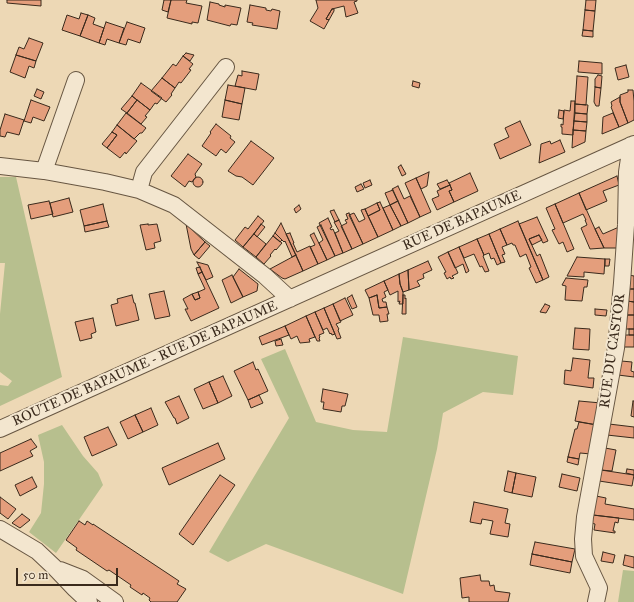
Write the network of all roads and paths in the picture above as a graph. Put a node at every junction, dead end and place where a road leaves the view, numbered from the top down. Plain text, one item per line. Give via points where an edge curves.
1 (226, 67) dead end
2 (76, 80) dead end
3 (632, 145) edge
4 (0, 166) edge
5 (44, 171) junction
6 (139, 190) junction
7 (290, 299) junction
8 (0, 428) edge
9 (0, 528) edge
10 (55, 568) junction
11 (76, 596) edge
12 (89, 602) edge
13 (115, 602) edge
14 (596, 602) edge

1 - 6 street via 144,172
2 - 5 street
3 - 7 street, RUE DE BAPAUME
3 - 14 street, RUE DU CASTOR via 627,172 625,240 616,348 583,539 584,556 599,588
4 - 5 street
5 - 6 street
6 - 7 street via 174,204
7 - 8 street, ROUTE DE BAPAUME - RUE DE BAPAUME
9 - 10 street via 37,551
10 - 11 street
10 - 13 street via 83,579
11 - 12 street

